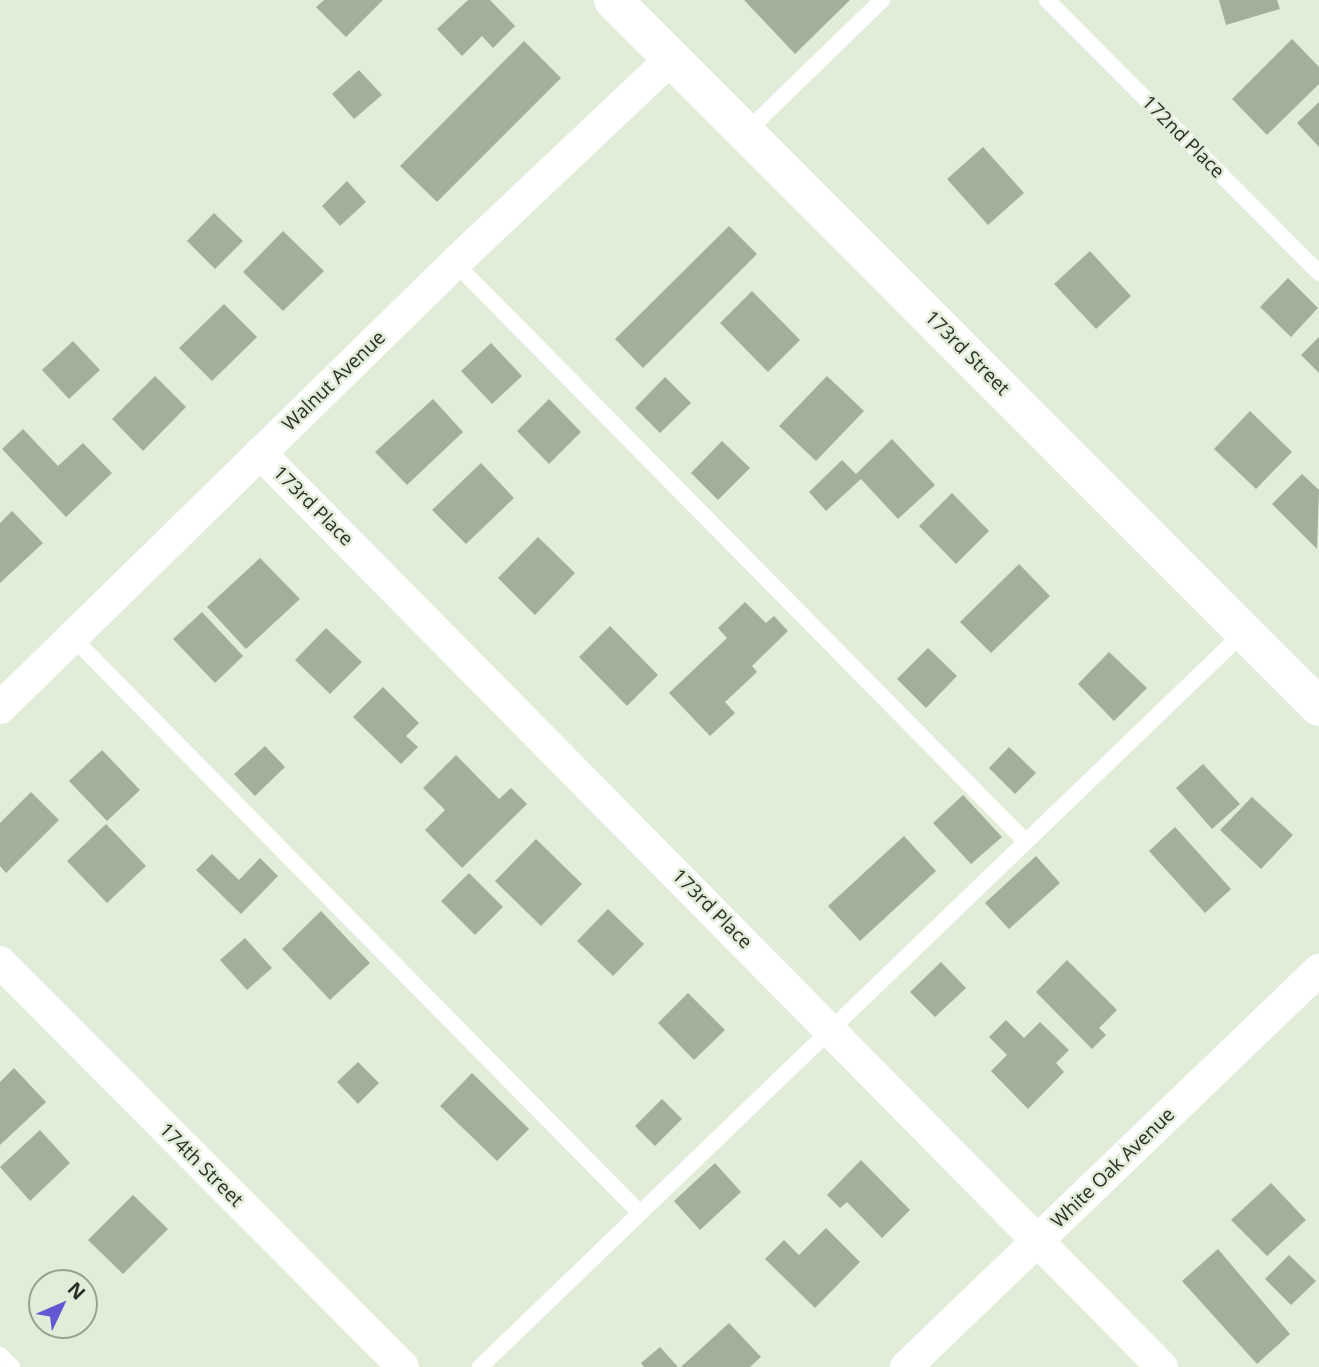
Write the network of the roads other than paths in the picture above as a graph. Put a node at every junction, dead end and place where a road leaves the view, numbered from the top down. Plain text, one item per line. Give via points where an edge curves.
1 (614, 0) edge
2 (882, 0) edge
3 (1047, 0) edge
4 (672, 58) junction
5 (746, 132) junction
6 (456, 262) junction
7 (1319, 273) edge
8 (260, 453) junction
9 (1244, 632) junction
10 (72, 638) junction
11 (1319, 707) edge
12 (0, 708) edge
13 (1026, 842) junction
14 (0, 962) edge
15 (1319, 970) edge
16 (831, 1030) junction
17 (640, 1213) junction
18 (1038, 1240) junction
19 (0, 1355) edge
20 (12, 1367) edge
21 (403, 1367) edge
22 (480, 1367) edge
23 (906, 1367) edge
24 (1162, 1367) edge

1 - 4 street, 173rd Street
2 - 5 lane
3 - 7 lane, 172nd Place
4 - 5 street, 173rd Street
4 - 6 street, Walnut Avenue
5 - 9 street, 173rd Street
6 - 8 street, Walnut Avenue
6 - 13 lane
8 - 10 street, Walnut Avenue
8 - 16 street, 173rd Place
9 - 11 street, 173rd Street
9 - 13 lane
10 - 12 street, Walnut Avenue
10 - 17 lane
13 - 16 lane
14 - 21 street, 174th Street
15 - 18 street, White Oak Avenue
16 - 17 lane
16 - 18 street, 173rd Place
17 - 22 lane
18 - 23 street, White Oak Avenue
18 - 24 street, 173rd Place
19 - 20 lane

